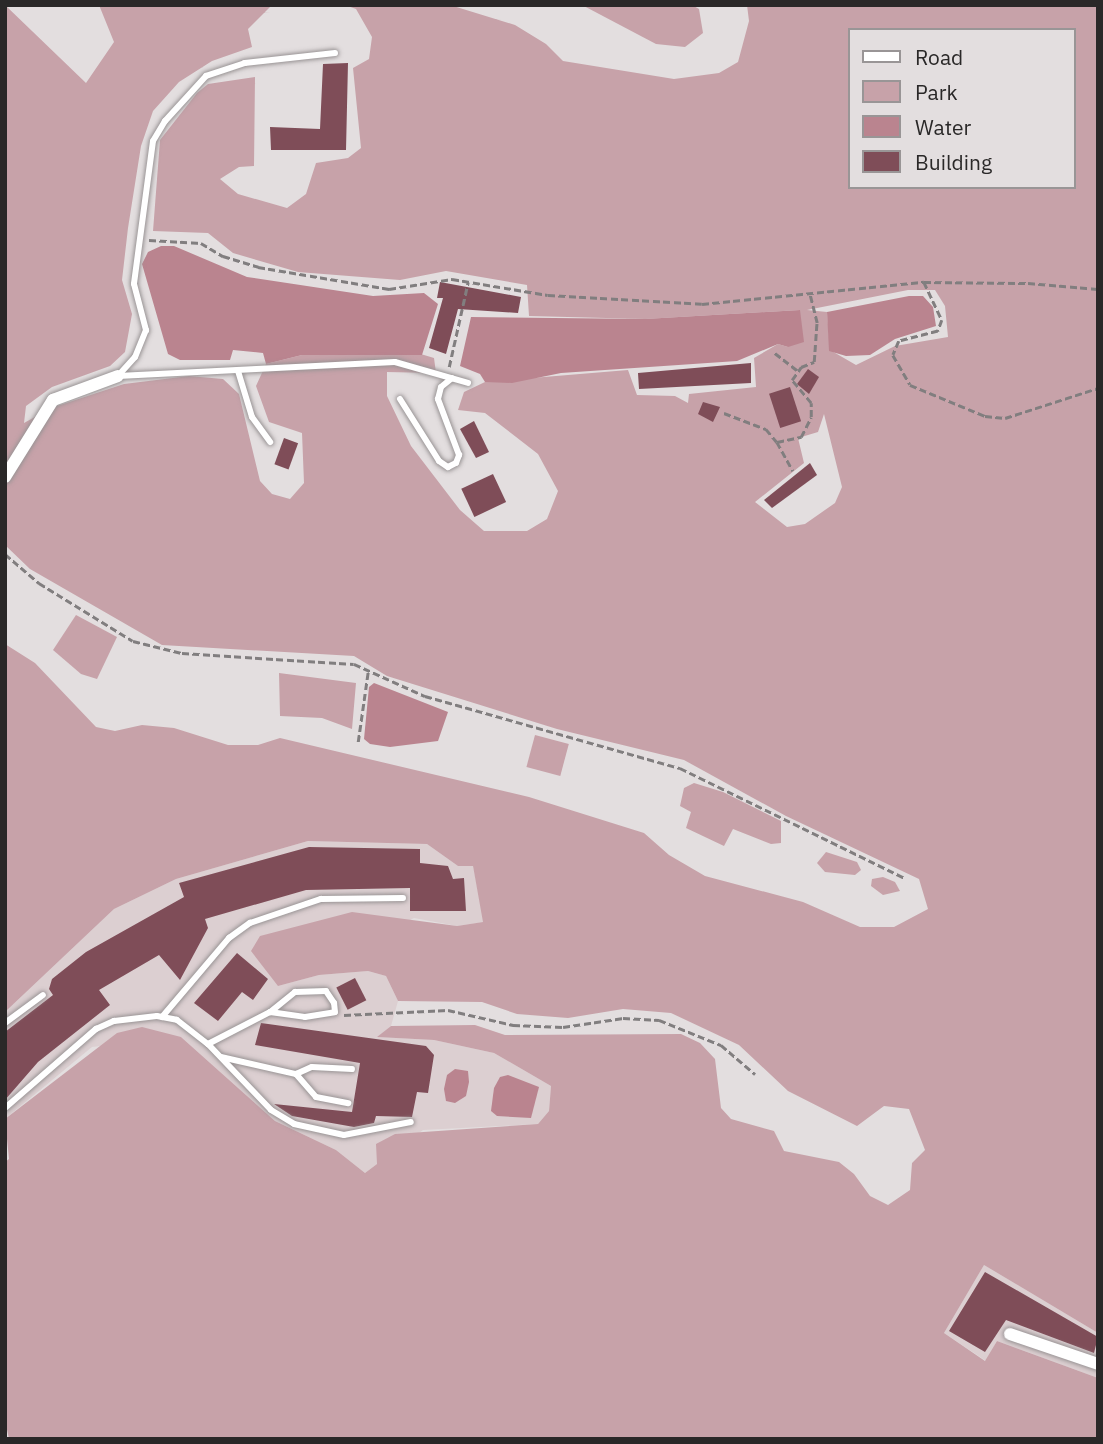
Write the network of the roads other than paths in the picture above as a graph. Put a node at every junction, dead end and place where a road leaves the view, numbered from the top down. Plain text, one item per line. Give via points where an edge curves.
1 (335, 53) dead end
2 (238, 371) junction
3 (118, 376) junction
4 (452, 377) junction
5 (468, 383) dead end
6 (400, 399) dead end
7 (270, 442) dead end
8 (5, 477) edge
9 (403, 898) dead end
10 (43, 995) dead end
11 (270, 1012) junction
12 (162, 1017) junction
13 (5, 1023) edge
14 (208, 1044) junction
15 (221, 1057) junction
16 (352, 1069) dead end
17 (296, 1074) junction
18 (348, 1103) dead end
19 (5, 1108) edge
20 (411, 1122) dead end
21 (1010, 1334) dead end
22 (1098, 1364) edge

1 - 3 lane via 244,63 206,76 186,94 153,141 134,284 146,330 135,357
2 - 3 lane
2 - 4 lane via 395,362
2 - 7 lane via 252,417
3 - 8 street via 53,401
4 - 5 lane
4 - 6 lane via 441,387 438,400 458,455 456,463 448,467 439,461
9 - 12 lane via 321,899 250,923 229,938
10 - 13 lane
11 - 11 lane via 305,1017 335,1012 326,991 312,990 295,992
11 - 14 lane
12 - 14 lane via 177,1020
12 - 19 lane via 114,1021 96,1029
14 - 15 lane
15 - 17 lane
15 - 20 lane via 271,1110 294,1124 344,1135
16 - 17 lane via 312,1066
17 - 18 lane via 316,1097
21 - 22 street

